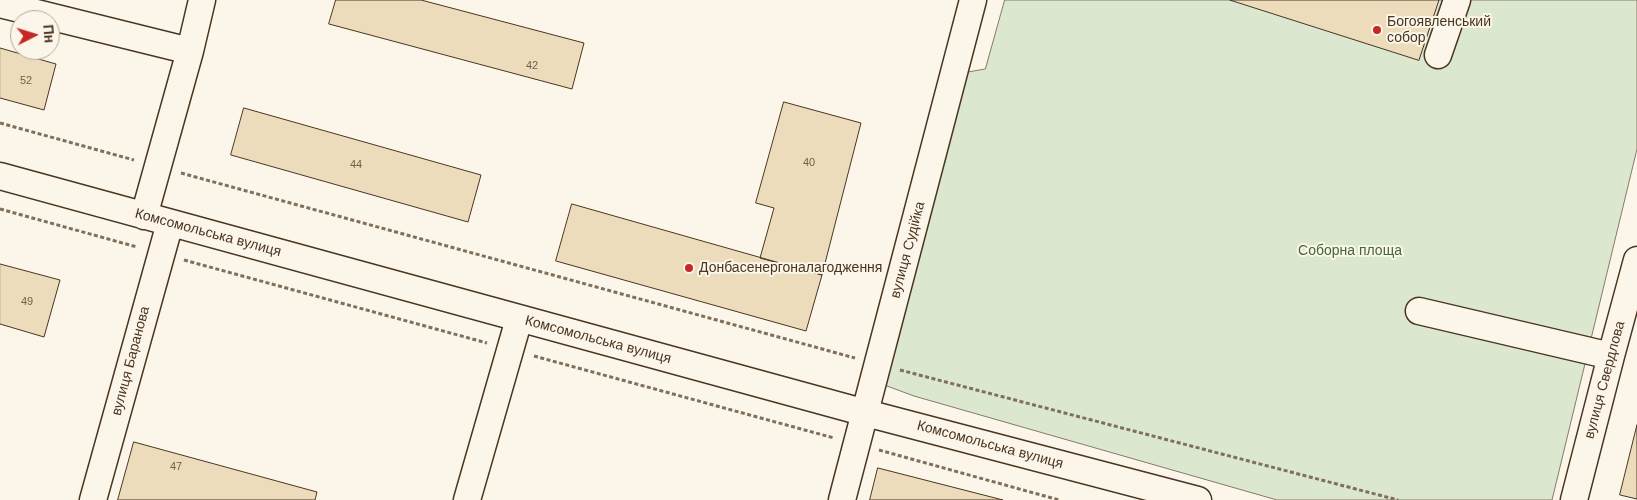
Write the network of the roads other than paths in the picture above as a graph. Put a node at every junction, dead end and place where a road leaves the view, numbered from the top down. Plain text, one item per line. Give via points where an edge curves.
1 (202, 0) edge
2 (973, 0) edge
3 (1457, 0) edge
4 (0, 4) edge
5 (190, 51) junction
6 (1438, 55) dead end
7 (0, 176) edge
8 (144, 216) junction
9 (170, 223) junction
10 (1637, 260) edge
11 (1419, 311) dead end
12 (519, 319) junction
13 (1610, 356) junction
14 (866, 413) junction
15 (93, 500) edge
16 (467, 500) edge
17 (842, 500) edge
18 (1198, 500) edge
19 (1574, 500) edge

1 - 5 street
2 - 14 street, вулиця Судійка
3 - 6 street
4 - 5 street
5 - 8 street
7 - 8 street, Комсомольська вулиця
8 - 9 street, Комсомольська вулиця
9 - 12 street, Комсомольська вулиця
9 - 15 street, вулиця Баранова
10 - 13 street, вулиця Свердлова
11 - 13 street
12 - 14 street, Комсомольська вулиця
12 - 16 street
13 - 19 street, вулиця Свердлова
14 - 17 street, вулиця Судійка
14 - 18 street, Комсомольська вулиця

